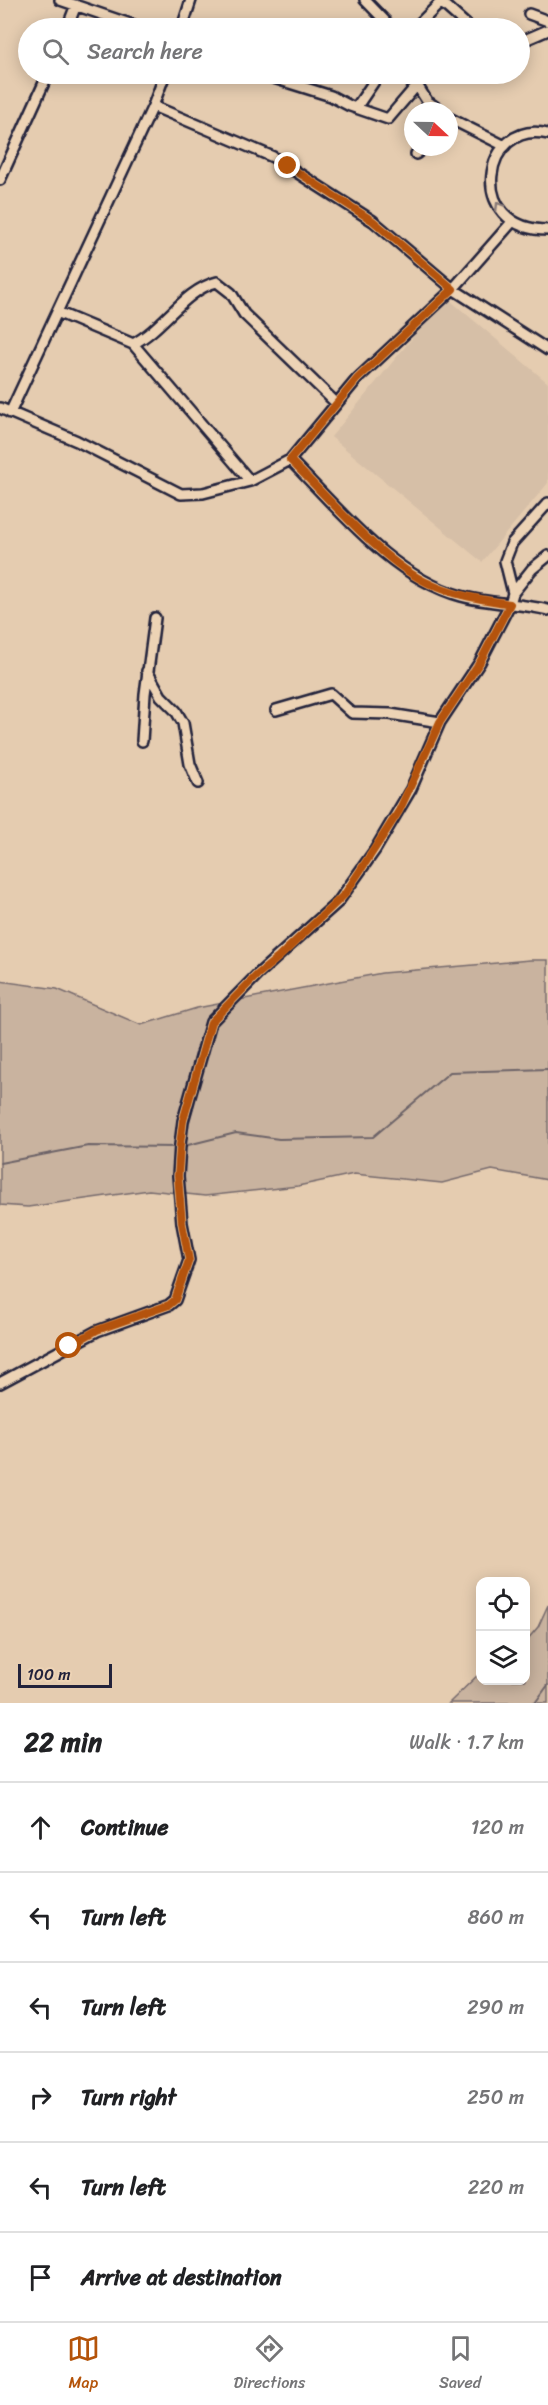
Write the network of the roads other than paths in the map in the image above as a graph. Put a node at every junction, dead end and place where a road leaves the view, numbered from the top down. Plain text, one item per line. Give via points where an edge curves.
1 (60, 0) edge
2 (191, 0) edge
3 (365, 0) edge
4 (76, 5) junction
5 (529, 15) dead end
6 (71, 18) edge
7 (113, 18) edge
8 (185, 18) edge
9 (382, 18) edge
10 (425, 18) edge
11 (459, 18) edge
12 (548, 21) edge
13 (548, 30) edge
14 (530, 37) edge
15 (43, 84) edge
16 (161, 84) edge
17 (293, 84) edge
18 (372, 84) edge
19 (417, 85) joint
20 (427, 101) joint
21 (402, 103) junction
22 (153, 106) junction
23 (356, 108) junction
24 (458, 123) edge
25 (548, 134) edge
26 (505, 146) junction
27 (0, 180) edge
28 (512, 222) junction
29 (548, 230) edge
30 (453, 289) junction
31 (57, 312) junction
32 (133, 344) junction
33 (548, 350) edge
34 (335, 402) junction
35 (0, 408) edge
36 (10, 413) junction
37 (290, 460) junction
38 (250, 481) junction
39 (548, 503) edge
40 (547, 559) edge
41 (513, 593) junction
42 (510, 604) junction
43 (548, 610) edge
44 (155, 618) dead end
45 (147, 671) junction
46 (276, 710) dead end
47 (440, 722) junction
48 (142, 741) dead end
49 (198, 783) dead end
50 (0, 1383) edge

1 - 4 street
2 - 8 street
3 - 9 street
4 - 6 street
4 - 7 street
5 - 12 street
10 - 11 street via 443,4
13 - 14 street
15 - 27 street
16 - 22 street
17 - 23 street
18 - 23 street
19 - 20 street
19 - 21 street
20 - 21 street via 414,99
21 - 23 street via 388,119
22 - 30 street via 273,157 373,221
22 - 31 street
24 - 26 street
25 - 26 street via 530,134
28 -> 26 street via 499,210 490,176
28 - 29 street via 533,230
28 - 30 street
30 - 33 street
30 - 34 street
31 - 32 street
31 - 36 street
32 - 34 street via 149,336 203,285 217,282 231,293 244,314
32 - 38 street
34 - 37 street
35 - 36 street
36 - 38 street via 77,441 181,494 203,493
37 - 38 street
37 - 42 street via 396,564 428,584 462,596
39 - 41 street via 512,543 505,561
40 - 41 street via 532,569
41 - 42 street
42 - 43 street
42 - 47 street via 480,662
44 - 45 street
45 - 48 street
45 - 49 street via 183,723 190,764
46 - 47 street via 332,694 352,713
47 - 50 street via 411,789 345,894 211,1022 183,1121 178,1176 189,1260 175,1300 97,1330

